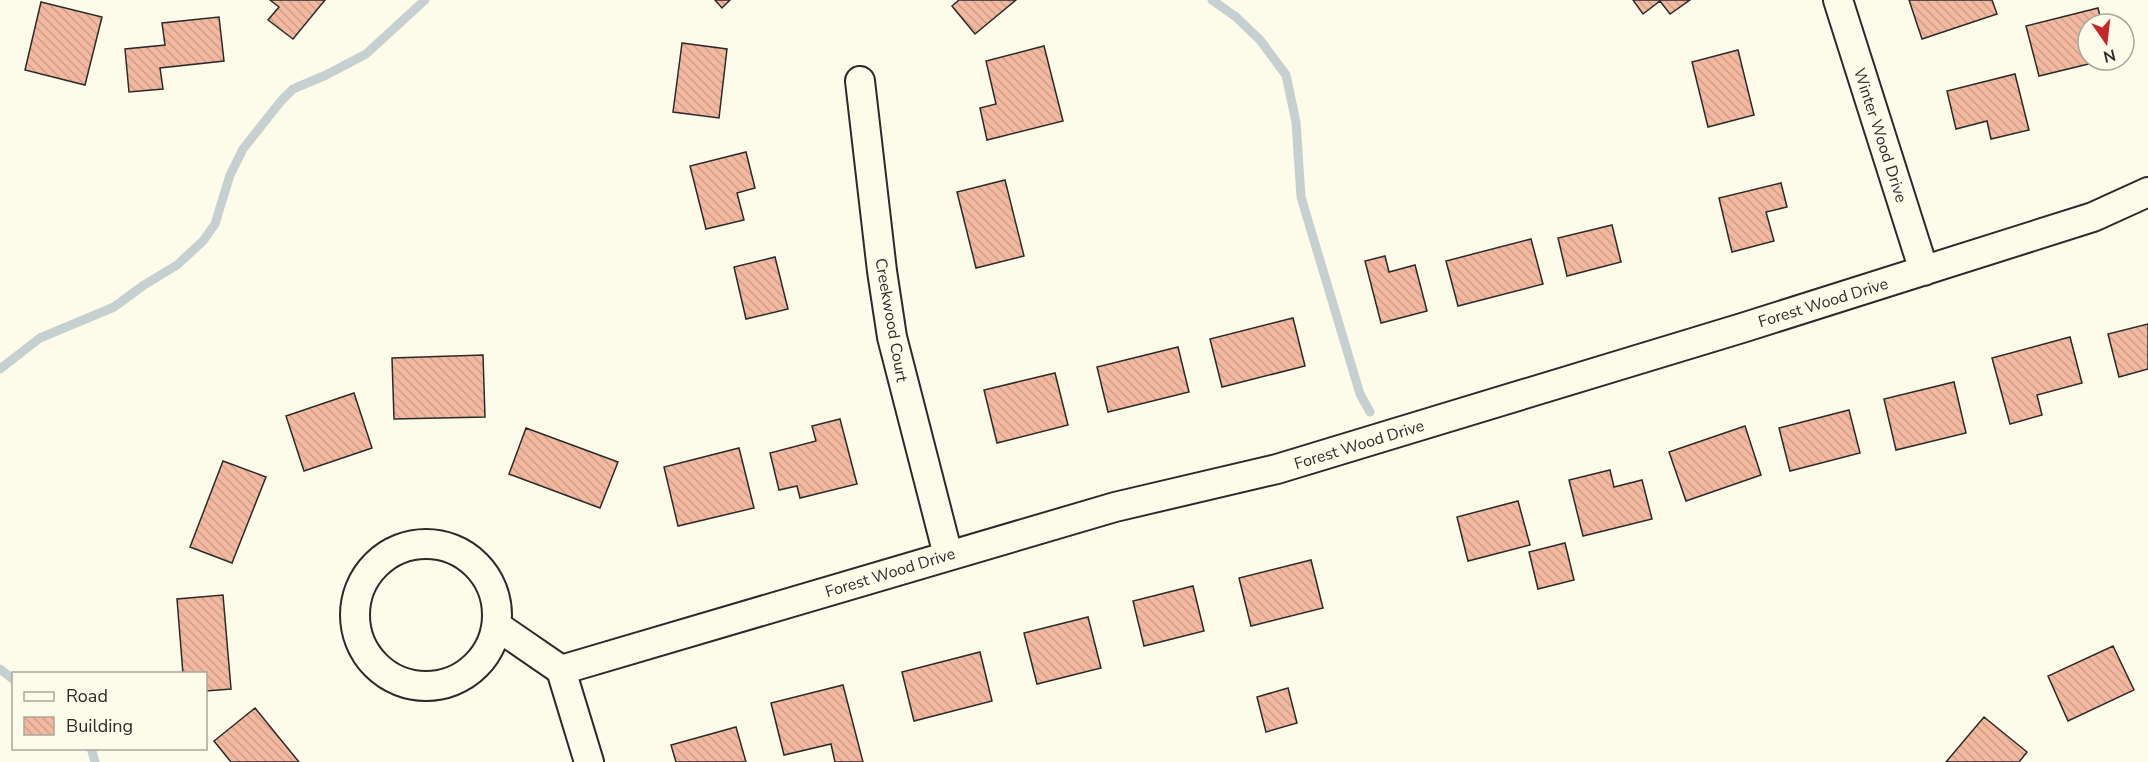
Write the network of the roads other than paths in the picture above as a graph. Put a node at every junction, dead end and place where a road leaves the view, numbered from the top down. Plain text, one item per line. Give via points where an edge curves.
1 (1838, 0) edge
2 (861, 81) dead end
3 (2148, 192) edge
4 (1924, 271) junction
5 (948, 555) junction
6 (497, 626) junction
7 (561, 670) junction
8 (589, 762) edge

1 - 4 street, Winter Wood Drive
2 - 5 street, Creekwood Court via 892,337
3 - 4 street, Forest Wood Drive via 2093,217
4 - 5 street, Forest Wood Drive via 1277,469 1115,507
5 - 7 street, Forest Wood Drive
6 - 6 street via 496,600 480,567 466,555 436,544 394,550 368,573 358,590 355,624 361,644 372,663 407,684 432,686 461,677 479,663
6 - 7 street
7 - 8 street

